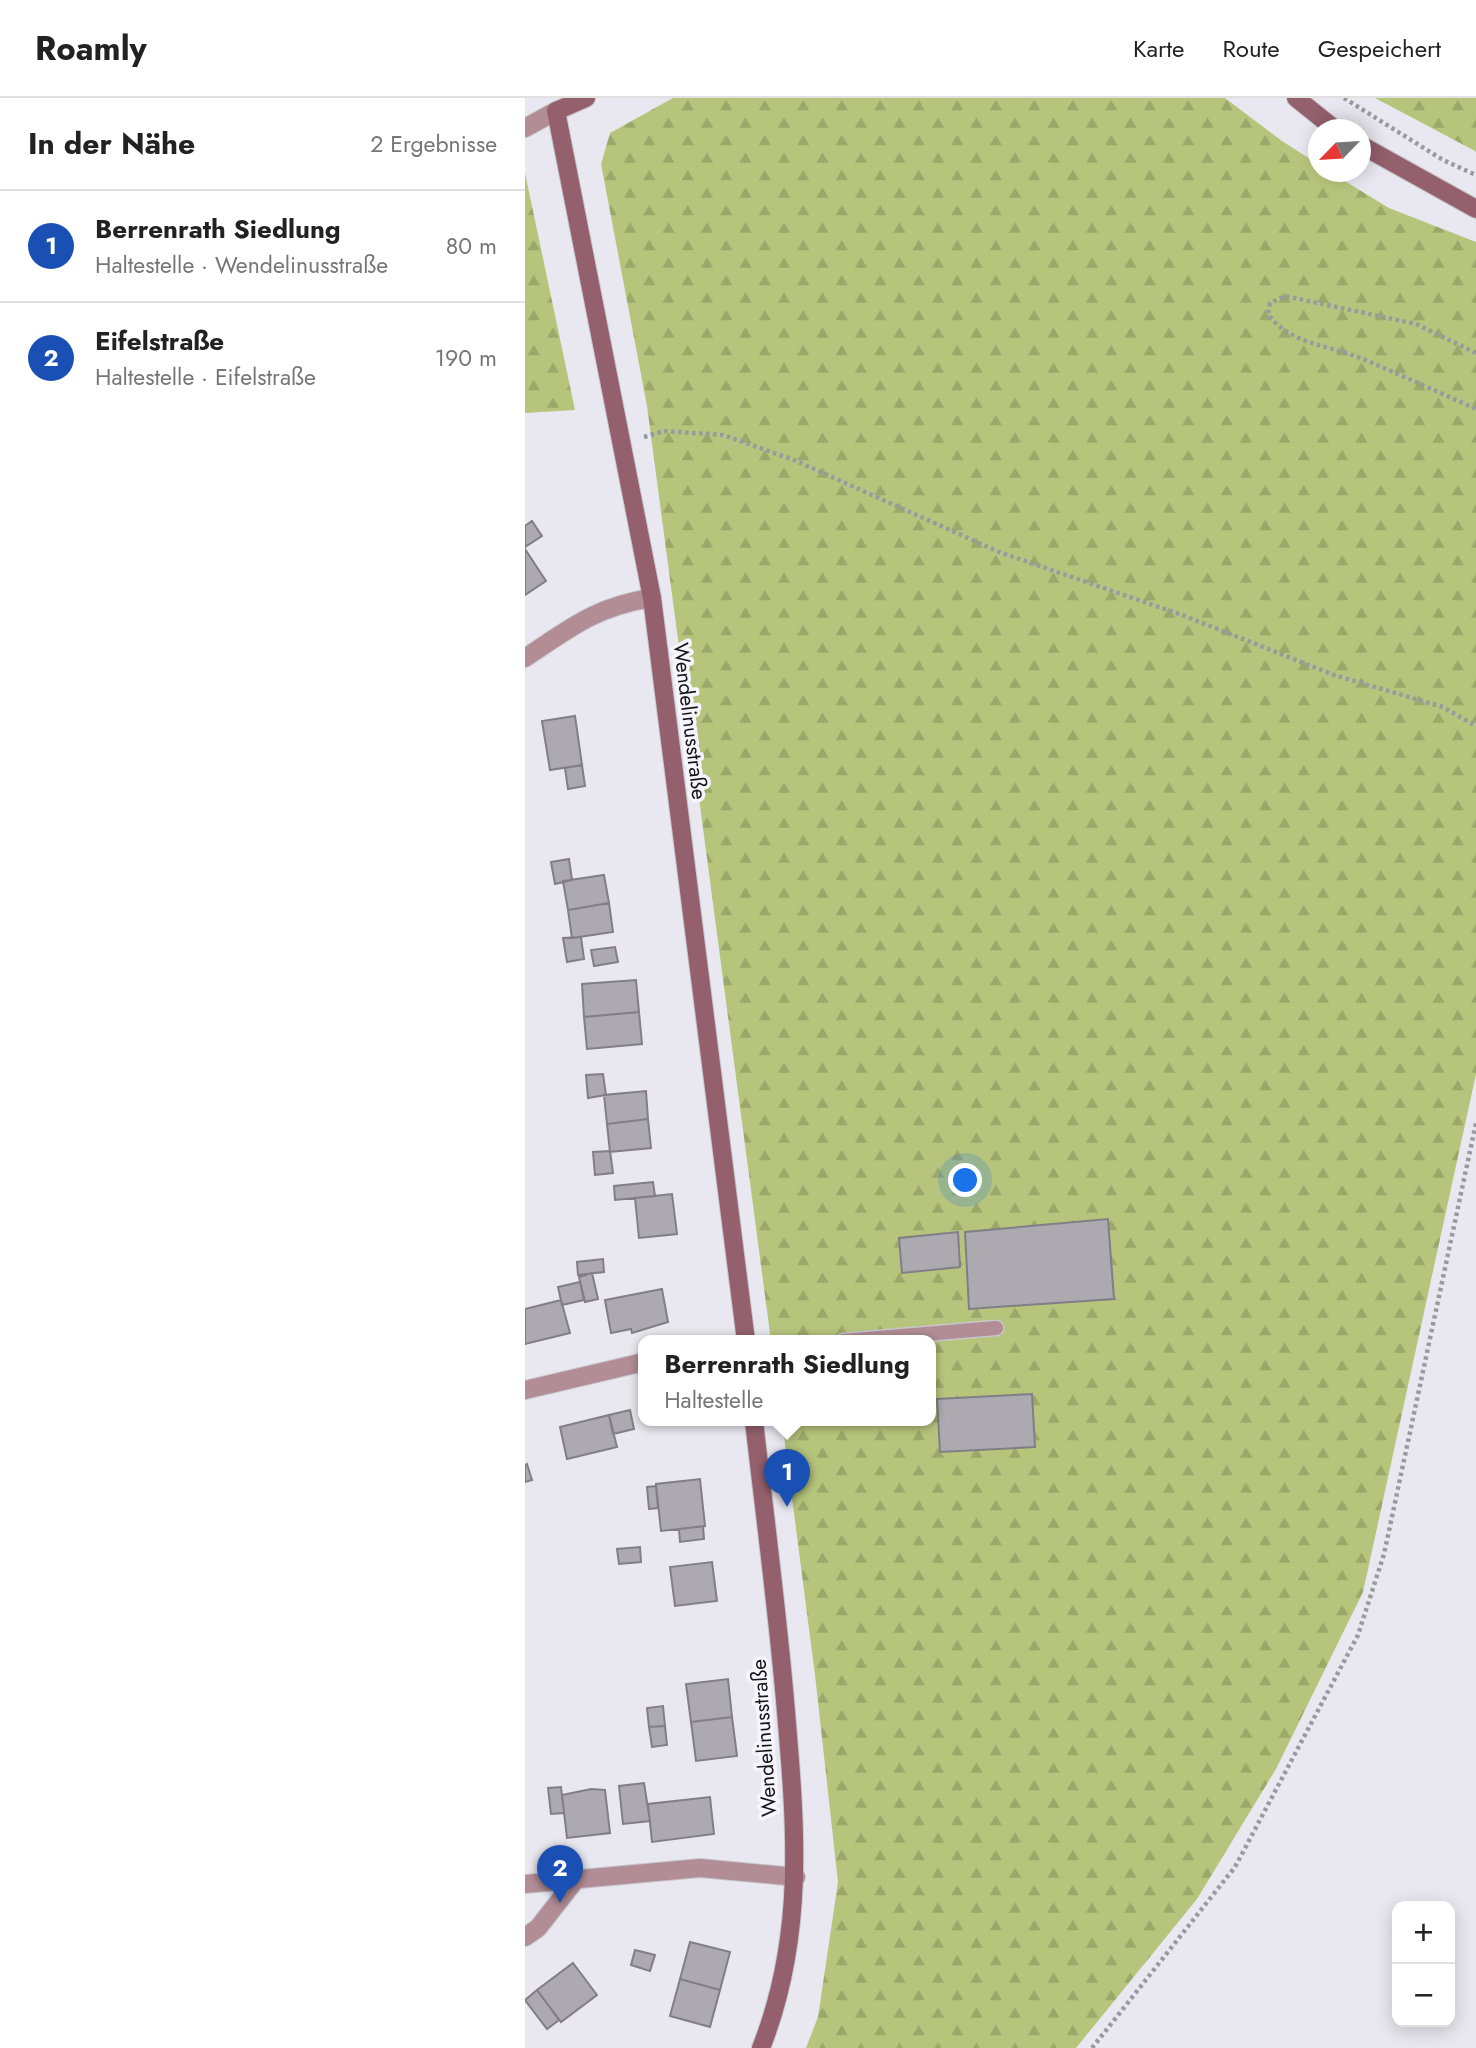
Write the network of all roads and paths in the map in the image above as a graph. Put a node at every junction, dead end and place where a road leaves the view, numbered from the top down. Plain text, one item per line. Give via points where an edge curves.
1 (586, 98) edge
2 (1296, 98) edge
3 (1344, 98) edge
4 (552, 105) edge
5 (1322, 119) edge
6 (525, 128) edge
7 (1371, 151) edge
8 (1476, 175) edge
9 (1476, 209) edge
10 (1476, 353) edge
11 (1476, 409) edge
12 (620, 444) junction
13 (652, 598) junction
14 (525, 658) edge
15 (1476, 726) edge
16 (1476, 1123) edge
17 (996, 1328) dead end
18 (744, 1335) edge
19 (914, 1335) edge
20 (638, 1363) edge
21 (525, 1390) edge
22 (755, 1426) edge
23 (796, 1877) junction
24 (577, 1878) junction
25 (525, 1884) edge
26 (525, 1937) edge
27 (761, 2048) edge
28 (1092, 2048) edge

1 - 4 main road
2 - 5 main road
3 - 8 path via 1443,160
4 - 6 street
4 - 12 main road, Wendelinusstraße
7 - 9 main road
10 - 11 path via 1416,324 1285,296 1270,303 1268,314 1278,328
12 - 13 main road, Wendelinusstraße
12 - 15 path via 664,431 723,435 795,460 999,552 1182,615 1334,675 1443,707
13 - 14 street via 618,603 588,616
13 - 18 main road, Wendelinusstraße
16 - 28 path via 1384,1554 1358,1635 1235,1867
17 - 19 lane
20 - 21 street
22 - 23 main road, Wendelinusstraße via 778,1619
23 - 24 street via 700,1868
23 - 27 main road, Wendelinusstraße via 775,2013
24 - 25 street
24 - 26 street via 538,1928

